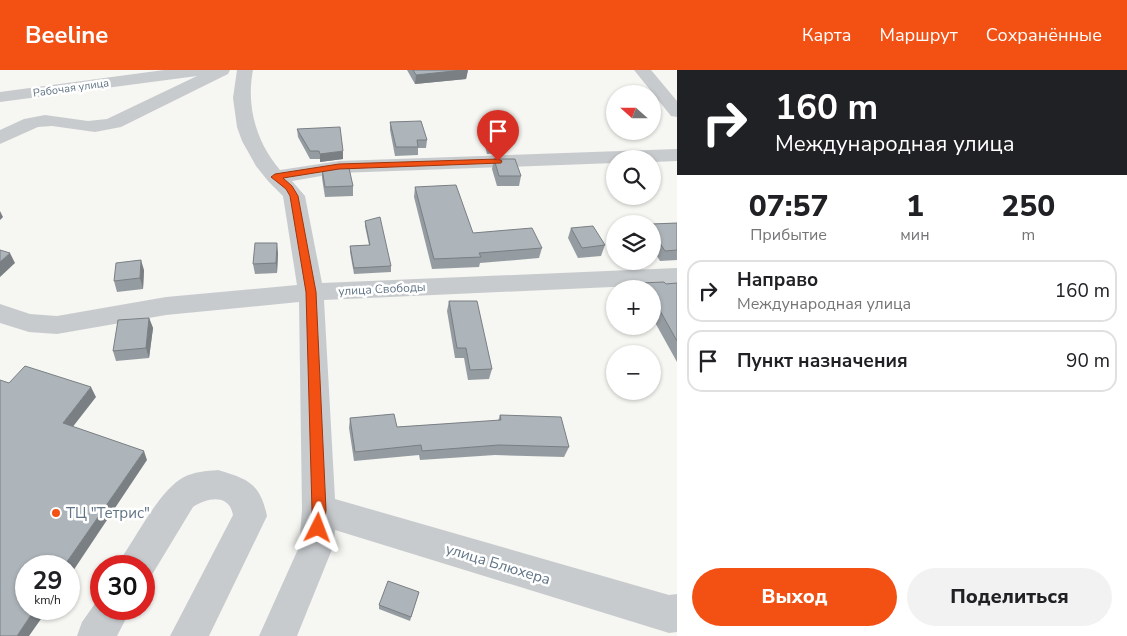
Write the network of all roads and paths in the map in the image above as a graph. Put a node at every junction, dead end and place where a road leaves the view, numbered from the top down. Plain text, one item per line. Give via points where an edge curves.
1 (202, 70) edge
2 (222, 70) edge
3 (245, 70) edge
4 (642, 70) edge
5 (0, 97) edge
6 (677, 112) edge
7 (0, 138) edge
8 (677, 155) edge
9 (275, 177) junction
10 (677, 276) edge
11 (311, 292) junction
12 (0, 313) edge
13 (319, 510) junction
14 (144, 555) edge
15 (677, 613) edge
16 (105, 620) edge
17 (96, 636) edge
18 (189, 636) edge
19 (279, 636) edge

1 - 5 street, Рабочая улица
2 - 7 street via 114,123 86,128 52,120 38,121
3 - 9 street via 241,82 243,112 251,142
4 - 6 street
8 - 9 street via 339,167
9 - 11 street via 294,196
10 - 11 street, улица Свободы
11 - 12 street, улица Свободы via 166,306 57,325 29,323
11 - 13 street
13 - 15 street, улица Блюхера via 590,592 669,614
13 - 19 street via 316,547
14 - 18 street via 181,497 196,487 218,484 236,490 247,501 250,516
16 - 17 street

